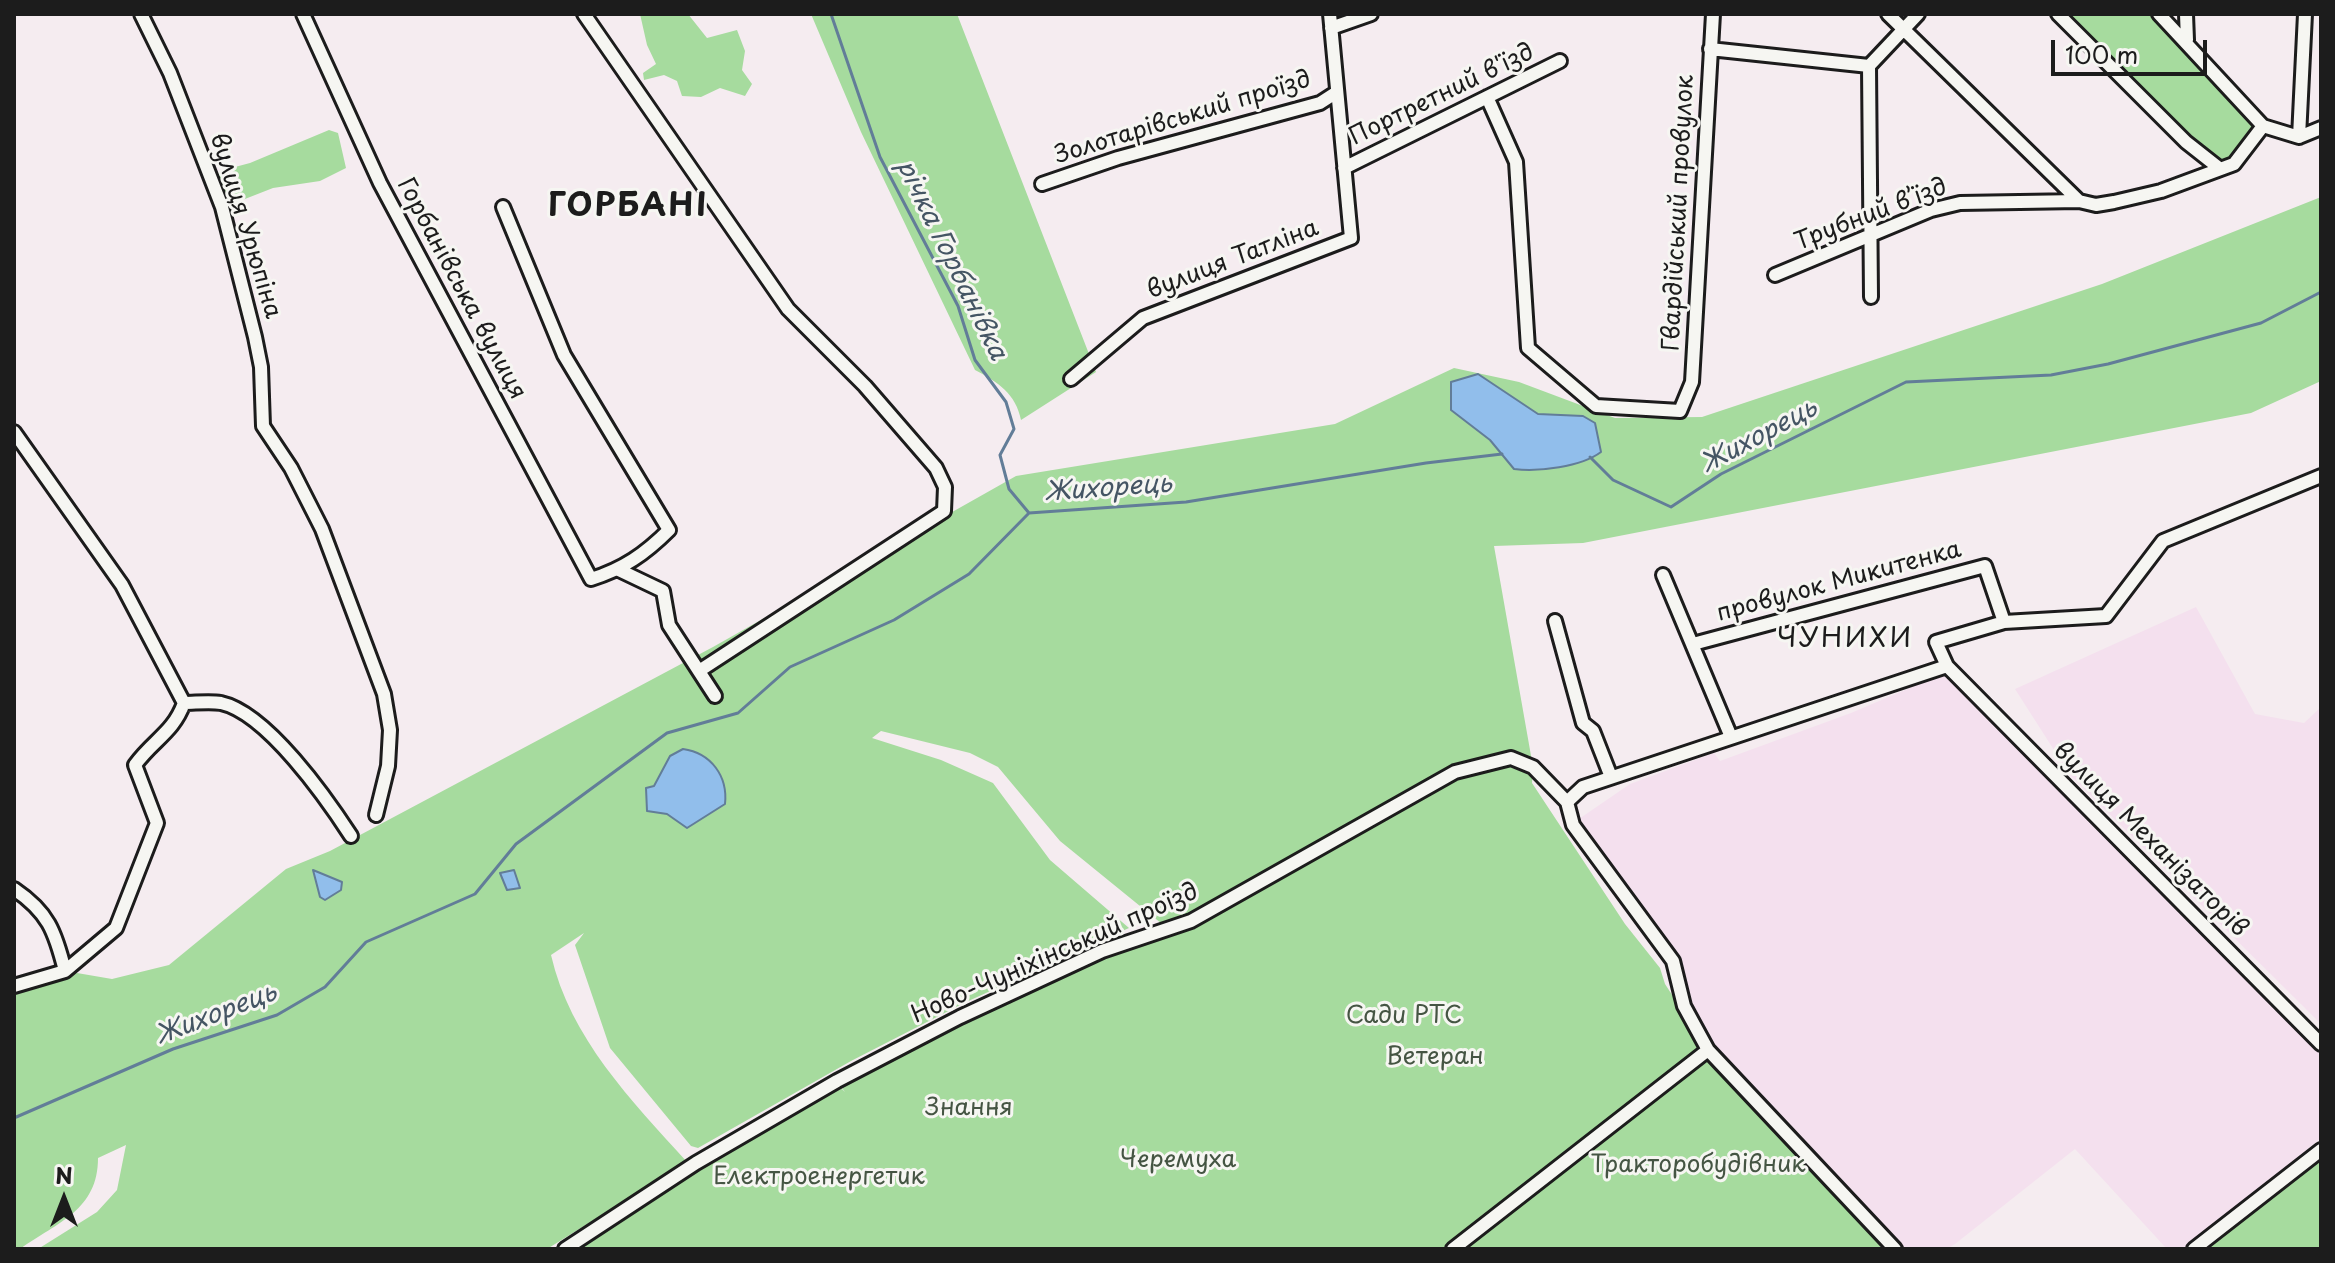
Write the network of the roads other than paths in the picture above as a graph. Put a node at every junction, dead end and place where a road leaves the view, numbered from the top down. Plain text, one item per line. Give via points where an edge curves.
1 (141, 14) edge
2 (303, 14) edge
3 (584, 14) edge
4 (1330, 14) edge
5 (1371, 14) edge
6 (1713, 14) edge
7 (1888, 14) edge
8 (1918, 14) edge
9 (2058, 14) edge
10 (2159, 14) edge
11 (2186, 14) edge
12 (2305, 14) edge
13 (1331, 28) junction
14 (1903, 29) junction
15 (2187, 40) junction
16 (1710, 49) junction
17 (1560, 61) dead end
18 (1869, 66) junction
19 (1337, 92) junction
20 (1487, 97) junction
21 (2263, 126) junction
22 (2321, 128) edge
23 (2299, 137) junction
24 (1344, 168) junction
25 (2219, 168) junction
26 (1042, 184) dead end
27 (2079, 201) junction
28 (503, 207) dead end
29 (1870, 237) junction
30 (1775, 275) dead end
31 (1871, 297) dead end
32 (1071, 379) dead end
33 (14, 432) edge
34 (2321, 476) edge
35 (619, 570) junction
36 (1663, 575) dead end
37 (1555, 621) dead end
38 (2004, 622) junction
39 (1693, 644) junction
40 (1947, 666) junction
41 (699, 671) junction
42 (715, 696) dead end
43 (184, 703) junction
44 (1731, 737) junction
45 (1611, 777) junction
46 (1567, 802) junction
47 (376, 815) dead end
48 (351, 836) dead end
49 (14, 889) edge
50 (65, 971) junction
51 (14, 986) edge
52 (2321, 1044) edge
53 (1708, 1050) junction
54 (2321, 1150) edge
55 (565, 1249) edge
56 (1453, 1249) edge
57 (1895, 1249) edge
58 (2194, 1249) edge

1 - 47 street, вулиця Урюпіна via 222,207 261,367 263,426 322,529 384,694 388,766
2 - 35 street, Горбанівська вулиця via 380,183 591,579
3 - 41 street via 788,309 865,386 936,468 945,487 944,511
4 - 13 street, вулиця Татліна
5 - 13 street
6 - 16 street, Гвардійський провулок
7 - 14 street
8 - 14 street
9 - 25 street via 2186,142
10 - 15 street
11 - 15 street
12 - 23 street
13 - 19 street, вулиця Татліна
14 - 18 street
14 - 27 street
15 - 21 street
16 - 18 street
16 - 20 street, Гвардійський провулок via 1692,382 1680,411 1596,406 1528,348 1516,162
17 - 20 street, Портретний в'їзд
18 - 29 street
19 - 24 street, вулиця Татліна
19 - 26 street, Золотарівський проїзд via 1320,103
20 - 24 street, Портретний в'їзд
21 - 23 street
21 - 25 street, Трубний в’їзд via 2234,164
22 - 23 street
24 - 32 street, вулиця Татліна via 1351,238 1143,318
25 - 27 street, Трубний в’їзд via 2161,191 2096,205
27 - 29 street, Трубний в’їзд via 1960,203
28 - 35 street via 564,355 669,530
29 - 30 street, Трубний в’їзд
29 - 31 street
33 - 43 street via 122,585
34 - 38 street via 2163,541 2106,616
35 - 41 street via 663,591 669,625
36 - 39 street
37 - 45 street via 1583,723 1593,731
38 - 39 street, провулок Микитенка via 1985,566
38 - 40 street via 1936,642
39 - 44 street
40 - 44 street
40 - 52 street, вулиця Механізаторів
41 - 42 street
43 - 48 street via 222,703 271,736 315,780
43 - 50 street via 176,725 135,765 157,823 116,928
44 - 45 street
45 - 46 street via 1583,787
46 - 53 street via 1573,825 1673,961 1684,1006
46 - 55 street, Ново-Чуніхінський проїзд via 1533,767 1511,758 1455,772 1191,921 1102,951 837,1081 696,1163
49 - 50 street via 40,906
50 - 51 street
53 - 56 street
53 - 57 street
54 - 58 street

